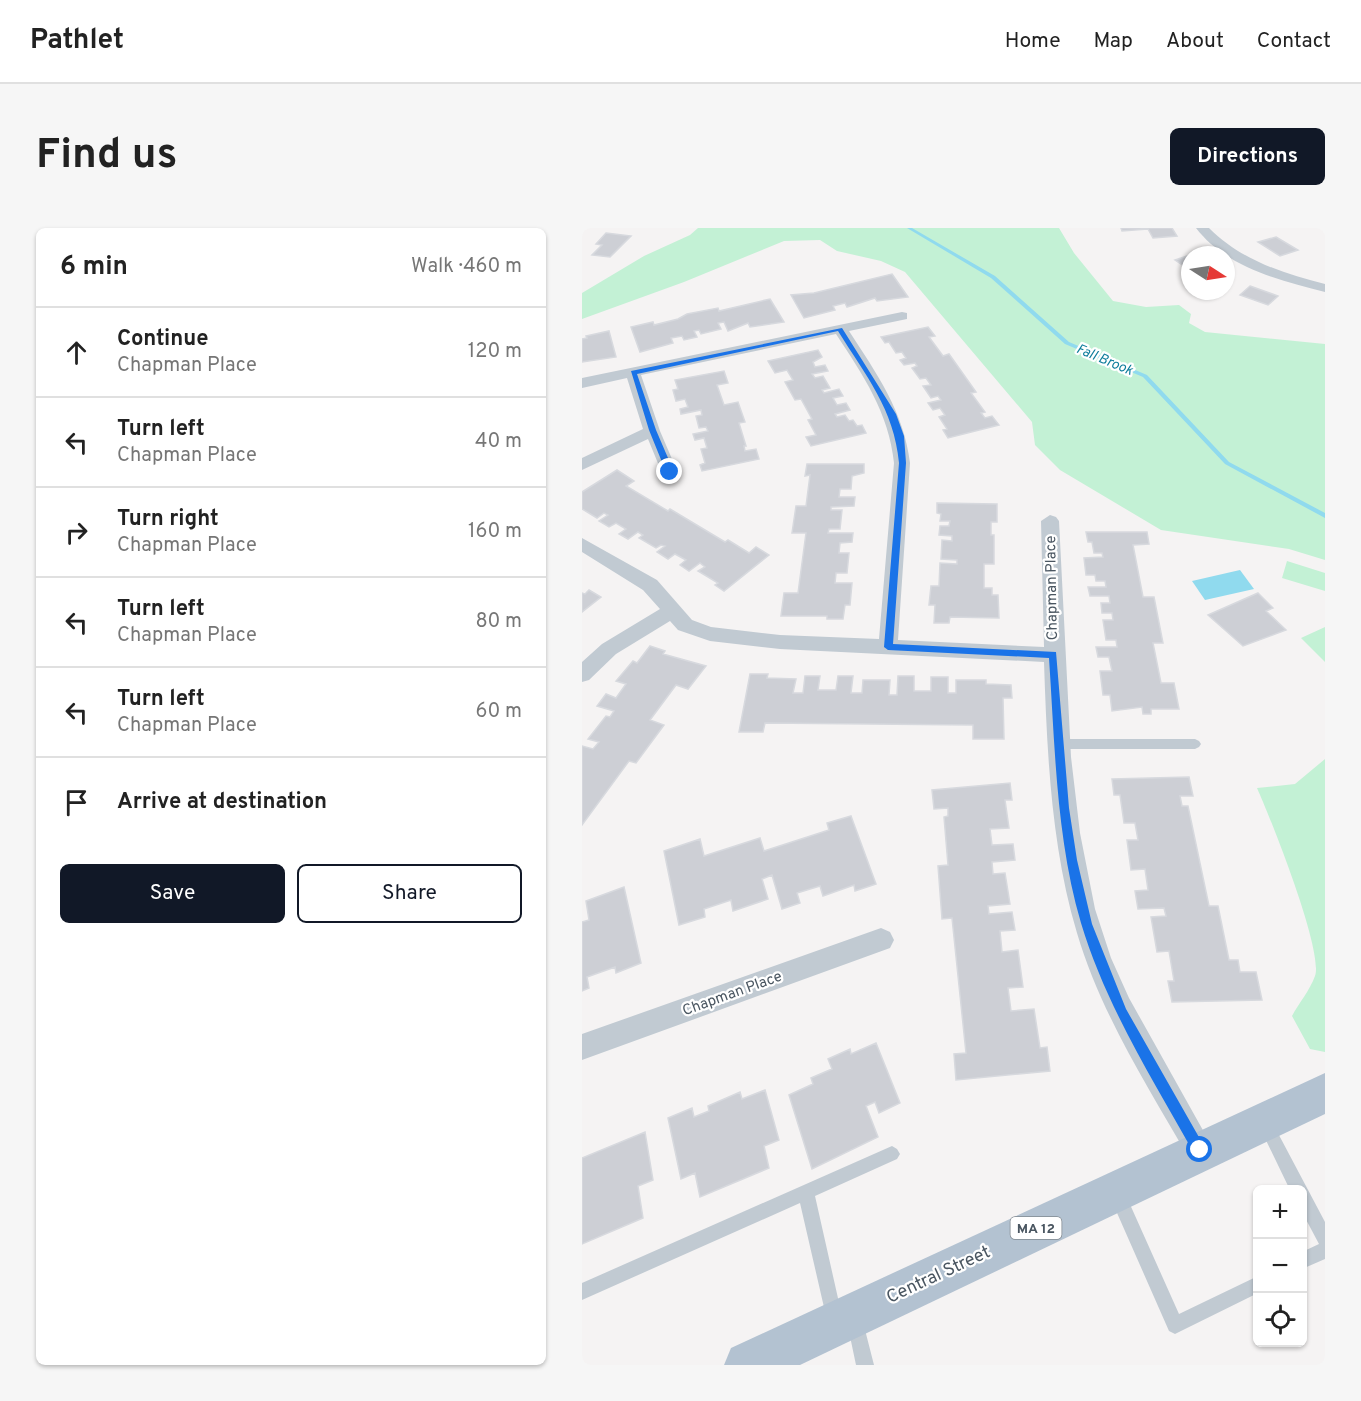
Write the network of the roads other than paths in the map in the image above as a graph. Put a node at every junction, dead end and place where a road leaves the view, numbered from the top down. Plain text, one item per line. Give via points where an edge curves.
1 (1202, 228) edge
2 (1325, 288) edge
3 (902, 316) dead end
4 (840, 329) junction
5 (633, 373) junction
6 (582, 382) edge
7 (652, 430) junction
8 (582, 465) edge
9 (670, 472) dead end
10 (1050, 521) dead end
11 (582, 544) edge
12 (671, 611) junction
13 (888, 647) junction
14 (1053, 655) junction
15 (582, 674) edge
16 (1059, 744) junction
17 (1195, 744) dead end
18 (881, 940) dead end
19 (582, 1047) edge
20 (1325, 1093) edge
21 (1264, 1121) junction
22 (1200, 1150) junction
23 (892, 1154) dead end
24 (1296, 1185) edge
25 (1115, 1190) junction
26 (806, 1193) junction
27 (1307, 1205) edge
28 (1325, 1239) edge
29 (1325, 1250) edge
30 (1307, 1259) edge
31 (1253, 1286) edge
32 (582, 1292) edge
33 (844, 1319) junction
34 (748, 1365) edge
35 (865, 1365) edge

1 - 2 street via 1228,252 1256,267
3 - 4 street
4 - 5 street
4 - 13 street via 892,414 900,436 903,463
5 - 6 street
5 - 7 street
7 - 8 street
7 - 9 street
10 - 14 street, Chapman Place
11 - 12 street, Chapman Place via 650,585
12 - 13 street, Chapman Place via 696,630 727,637
12 - 15 street via 609,649
13 - 14 street, Chapman Place
14 - 16 street, Chapman Place
16 - 17 lane
16 - 22 street, Chapman Place via 1072,860 1094,946 1122,1012
18 - 19 street, Chapman Place
20 - 21 main road, Central Street / MA 12
21 - 22 main road, Central Street / MA 12
21 - 24 lane
22 - 25 main road, Central Street / MA 12
23 - 26 lane
25 - 31 lane via 1175,1325
25 - 33 main road, Central Street / MA 12
26 - 32 lane
26 - 33 lane
27 - 28 lane
29 - 30 lane
33 - 34 main road, Central Street / MA 12
33 - 35 lane

